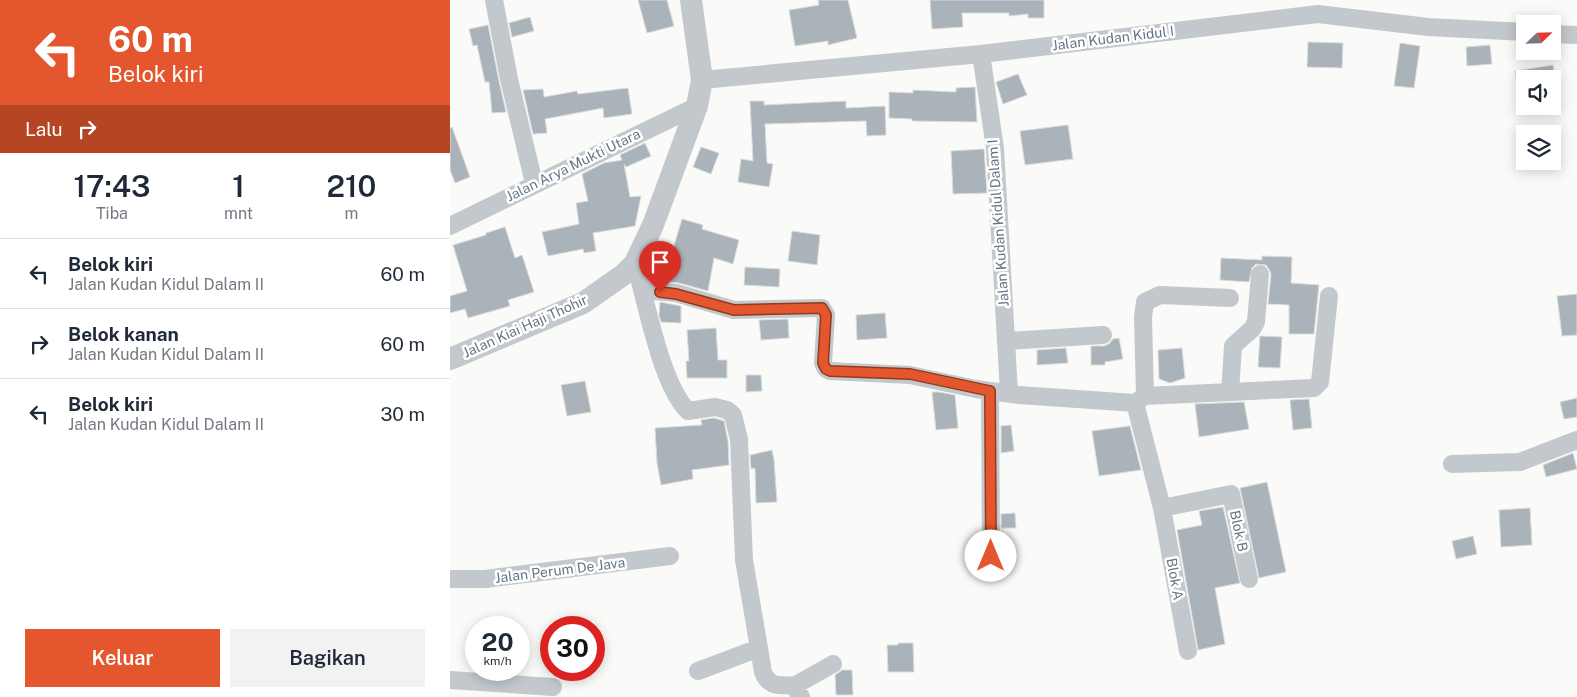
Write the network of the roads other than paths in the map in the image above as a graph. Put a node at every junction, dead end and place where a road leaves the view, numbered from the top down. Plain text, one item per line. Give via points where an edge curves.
1 (494, 0) edge
2 (691, 0) edge
3 (1307, 7) edge
4 (1516, 32) edge
5 (1561, 34) edge
6 (1577, 35) edge
7 (981, 54) junction
8 (702, 80) junction
9 (696, 106) junction
10 (534, 183) junction
11 (450, 226) edge
12 (635, 263) junction
13 (1260, 274) dead end
14 (643, 290) junction
15 (1329, 296) dead end
16 (1230, 298) dead end
17 (1103, 336) dead end
18 (1007, 341) junction
19 (450, 359) edge
20 (990, 391) junction
21 (1230, 392) junction
22 (1009, 393) junction
23 (1140, 400) junction
24 (1577, 440) edge
25 (1452, 464) dead end
26 (1162, 508) junction
27 (670, 556) dead end
28 (991, 556) dead end
29 (450, 578) edge
30 (1249, 579) dead end
31 (759, 648) junction
32 (1188, 651) dead end
33 (833, 664) dead end
34 (698, 671) dead end
35 (450, 680) edge
36 (553, 686) dead end
37 (798, 691) edge

1 - 10 street
2 - 8 street
3 - 4 street, Jalan Kudan Kidul I via 1318,14 1428,27
3 - 7 street, Jalan Kudan Kidul I
5 - 6 street
7 - 8 street, Jalan Kudan Kidul I
7 - 18 street, Jalan Kudan Kidul Dalam I via 995,148
8 - 9 street, Jalan Kiai Haji Thohir
9 - 10 street, Jalan Arya Mukti Utara
9 - 12 street, Jalan Kiai Haji Thohir via 653,225
10 - 11 street, Jalan Arya Mukti Utara
12 - 14 street
12 - 19 street, Jalan Kiai Haji Thohir via 583,302
13 - 21 street via 1256,322 1233,346
14 - 20 street via 676,294 734,310 822,308 826,315 823,363 830,371 910,374
14 - 31 street via 656,343 682,405 688,411 716,407 728,410 732,415 739,439 744,560
15 - 21 street via 1318,385 1314,388
16 - 23 street, Blok A via 1160,295 1145,302
17 - 18 street
18 - 22 street, Jalan Kudan Kidul Dalam I
20 - 22 street
20 - 28 street
21 - 23 street
22 - 23 street via 1074,400
23 - 26 street, Blok A
24 - 25 street via 1520,462
26 - 30 street, Blok B via 1232,494
26 - 32 street, Blok A
27 - 29 street, Jalan Perum De Java via 485,579
31 - 34 street
31 - 37 street via 766,678 779,686
33 - 37 street
35 - 36 street

